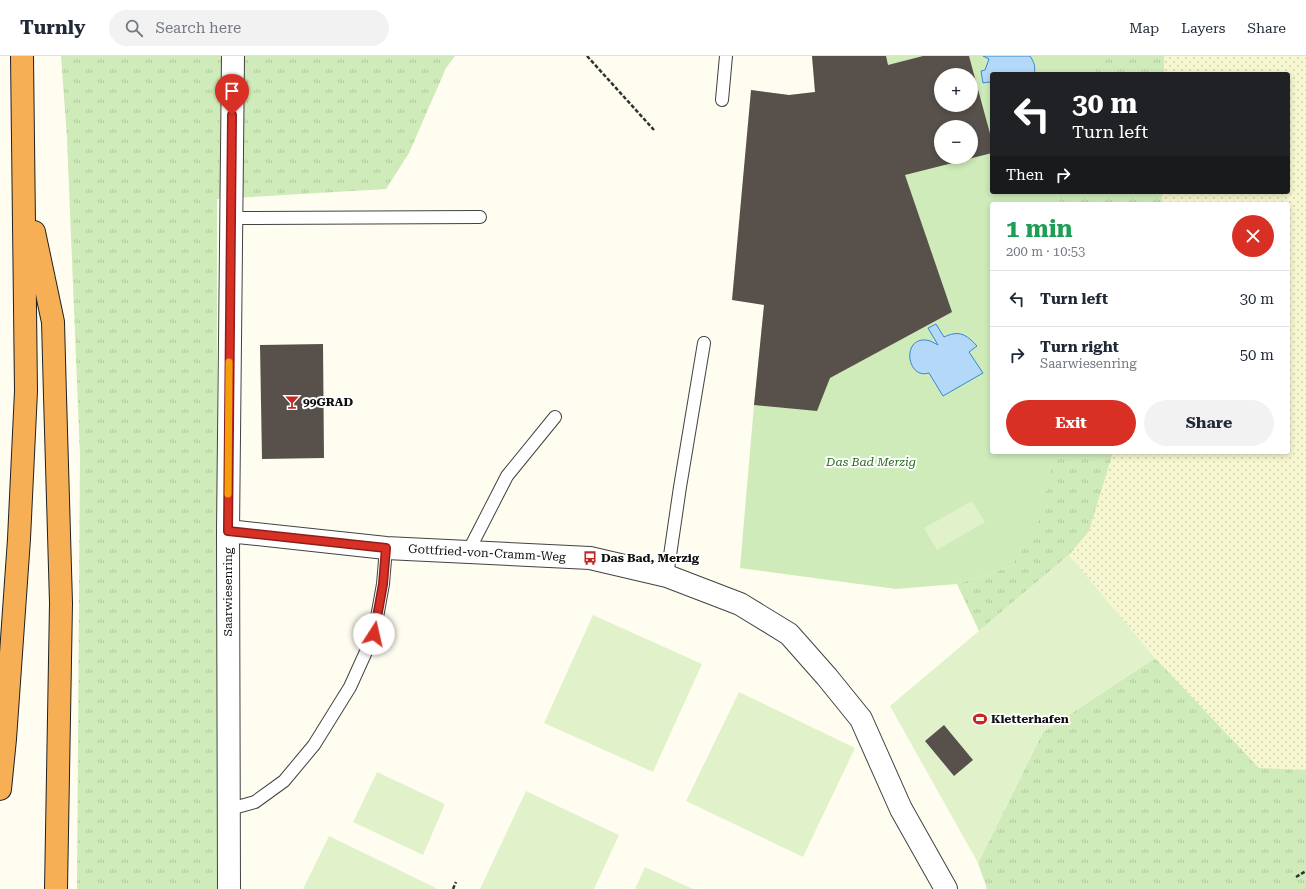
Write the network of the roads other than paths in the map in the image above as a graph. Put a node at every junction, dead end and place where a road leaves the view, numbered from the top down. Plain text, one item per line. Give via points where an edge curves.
1 (22, 56) edge
2 (233, 56) edge
3 (726, 56) edge
4 (722, 100) dead end
5 (24, 185) junction
6 (480, 217) dead end
7 (231, 218) junction
8 (704, 343) dead end
9 (555, 416) dead end
10 (228, 531) junction
11 (386, 548) junction
12 (468, 552) junction
13 (667, 576) junction
14 (0, 789) edge
15 (230, 810) junction
16 (56, 889) edge
17 (229, 889) edge
18 (946, 889) edge

1 - 5 highway
2 - 7 street, Saarwiesenring
3 - 4 lane
5 - 14 highway via 25,399 19,539
5 - 16 highway via 53,322 61,603
6 - 7 lane
7 - 10 street, Saarwiesenring
8 - 13 lane
9 - 12 lane via 507,476
10 - 11 street, Gottfried-von-Cramm-Weg
10 - 15 street, Saarwiesenring
11 - 12 street, Gottfried-von-Cramm-Weg
11 - 15 lane via 383,584 374,634 350,687 314,745 284,781 255,802
12 - 13 street, Gottfried-von-Cramm-Weg via 590,558
13 - 18 street, Gottfried-von-Cramm-Weg via 740,604 789,634 861,719 901,810
15 - 17 street, Saarwiesenring

